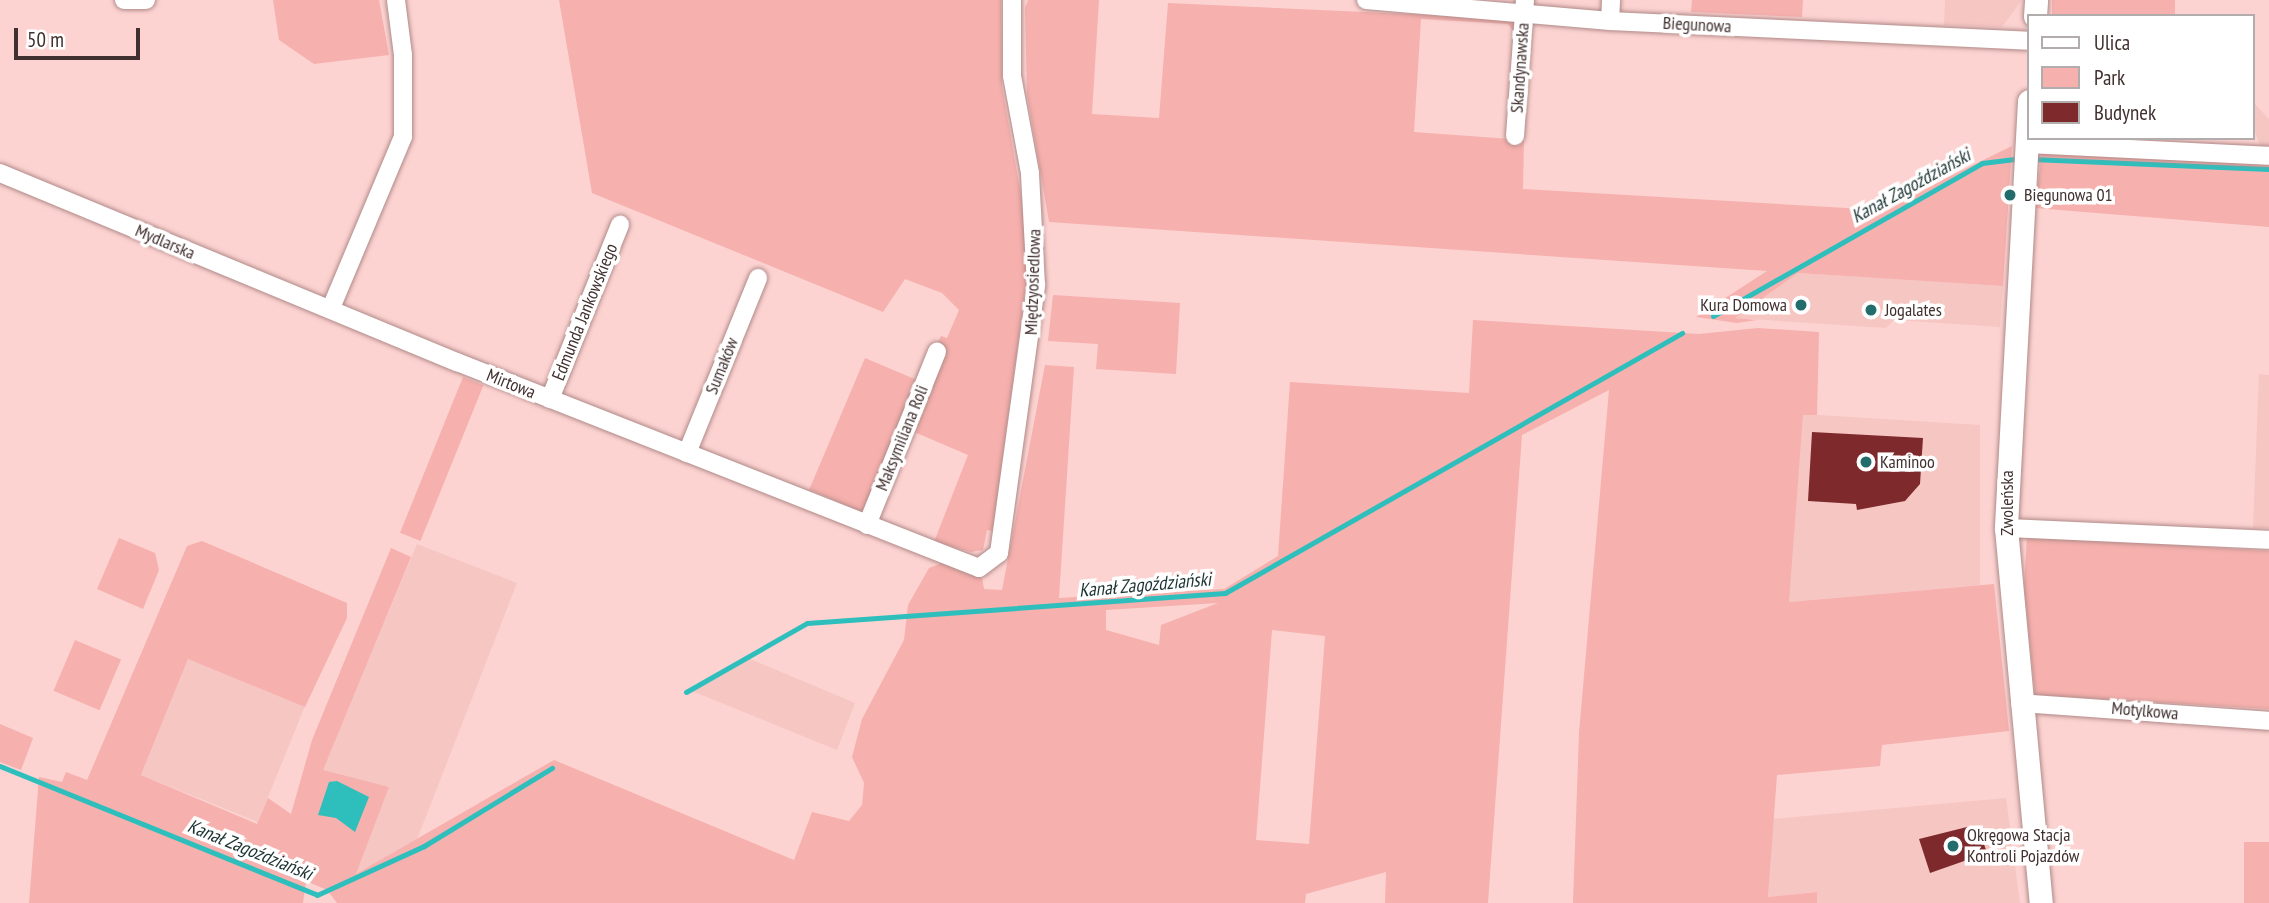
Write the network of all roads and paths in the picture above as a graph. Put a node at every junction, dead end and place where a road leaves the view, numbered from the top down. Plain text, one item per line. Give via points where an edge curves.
1 (124, 0) edge
2 (146, 0) edge
3 (396, 0) edge
4 (1012, 0) edge
5 (1366, 0) edge
6 (1611, 0) edge
7 (1525, 8) edge
8 (1610, 21) junction
9 (2028, 41) edge
10 (2028, 119) edge
11 (1515, 136) dead end
12 (2026, 155) junction
13 (2269, 156) edge
14 (0, 173) edge
15 (621, 225) dead end
16 (758, 278) dead end
17 (331, 309) junction
18 (937, 352) dead end
19 (550, 399) junction
20 (687, 453) junction
21 (867, 525) junction
22 (2006, 528) junction
23 (2269, 540) edge
24 (993, 561) joint
25 (2020, 703) junction
26 (2269, 721) edge
27 (2041, 903) edge

1 - 2 street
3 - 17 street via 403,55 403,137
4 - 24 street, Międzyosiedlowa via 1012,76 1030,173 1037,285 1001,540
5 - 7 street, Biegunowa
6 - 8 street
7 - 8 street, Biegunowa
7 - 11 street, Skandynawska
8 - 9 street, Biegunowa
10 - 12 street, Zwoleńska
12 - 13 street
12 - 22 street, Zwoleńska
14 - 17 street, Mydlarska
15 - 19 street, Edmunda Jankowskiego
16 - 20 street, Sumaków
17 - 19 street, Mirtowa
18 - 21 street, Maksymiliana Roli
19 - 20 street, Mirtowa
20 - 21 street, Mirtowa
21 - 24 street, Mirtowa via 979,568
22 - 23 street
22 - 25 street, Zwoleńska
25 - 26 street, Motylkowa
25 - 27 street, Zwoleńska

